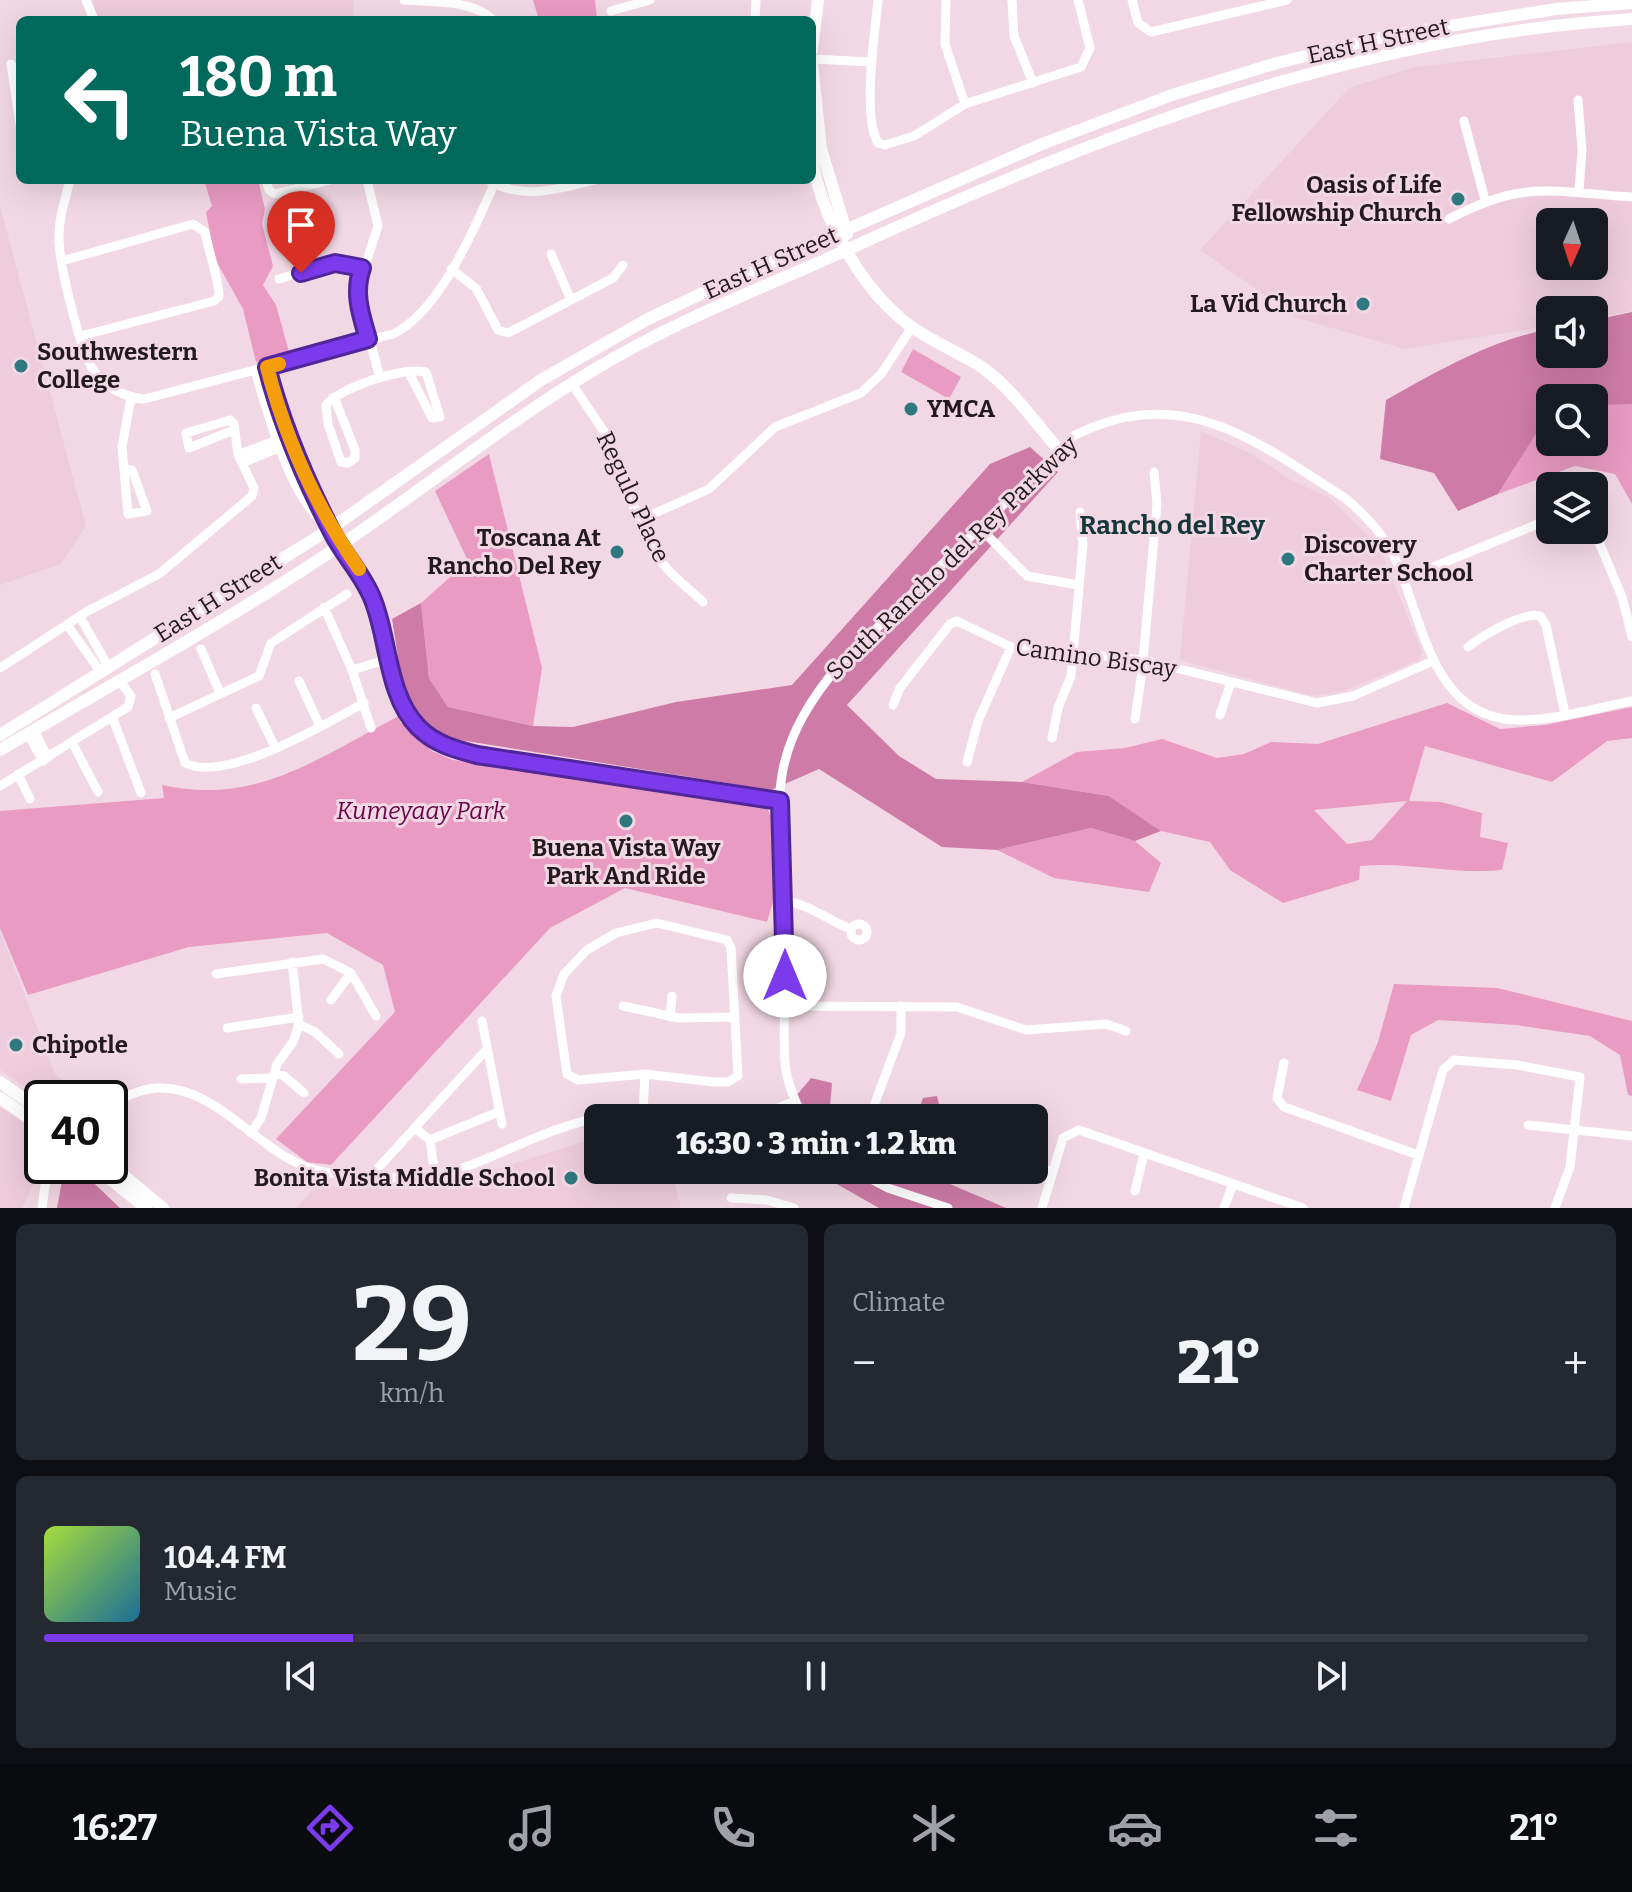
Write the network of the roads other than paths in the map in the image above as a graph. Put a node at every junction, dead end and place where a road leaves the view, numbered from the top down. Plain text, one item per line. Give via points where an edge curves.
1 (404, 0) edge
2 (650, 0) edge
3 (878, 0) edge
4 (946, 0) edge
5 (1012, 0) edge
6 (1078, 0) edge
7 (1132, 0) edge
8 (1287, 0) edge
9 (1632, 3) edge
10 (611, 11) dead end
11 (490, 16) edge
12 (1632, 19) edge
13 (816, 60) edge
14 (871, 62) junction
15 (11, 64) dead end
16 (1033, 83) junction
17 (16, 97) edge
18 (816, 100) edge
19 (1578, 100) dead end
20 (965, 104) junction
21 (1464, 121) dead end
22 (816, 174) edge
23 (69, 184) edge
24 (267, 184) edge
25 (314, 184) edge
26 (368, 184) edge
27 (492, 184) edge
28 (501, 184) edge
29 (578, 184) edge
30 (1579, 190) junction
31 (1632, 197) edge
32 (1485, 200) junction
33 (1449, 219) dead end
34 (842, 231) junction
35 (848, 249) junction
36 (551, 254) dead end
37 (62, 261) junction
38 (623, 265) dead end
39 (362, 268) junction
40 (451, 269) junction
41 (279, 279) dead end
42 (571, 300) junction
43 (912, 327) junction
44 (81, 336) junction
45 (368, 339) junction
46 (267, 367) junction
47 (255, 371) junction
48 (408, 371) junction
49 (380, 378) junction
50 (572, 384) junction
51 (131, 397) junction
52 (334, 397) junction
53 (234, 430) junction
54 (283, 442) junction
55 (1058, 449) junction
56 (240, 459) junction
57 (124, 469) junction
58 (1154, 472) dead end
59 (1080, 512) dead end
60 (642, 514) junction
61 (1536, 525) edge
62 (330, 529) junction
63 (981, 529) junction
64 (1600, 544) edge
65 (340, 545) junction
66 (1404, 579) junction
67 (1078, 585) junction
68 (347, 594) dead end
69 (703, 602) dead end
70 (324, 607) junction
71 (80, 617) junction
72 (68, 626) junction
73 (1632, 637) edge
74 (1011, 647) junction
75 (1468, 647) dead end
76 (201, 649) dead end
77 (1072, 654) junction
78 (389, 659) junction
79 (1143, 660) junction
80 (1433, 661) junction
81 (0, 668) edge
82 (104, 669) junction
83 (352, 670) junction
84 (155, 674) dead end
85 (119, 680) junction
86 (299, 681) dead end
87 (1231, 682) junction
88 (220, 693) junction
89 (1632, 701) edge
90 (364, 703) junction
91 (893, 705) dead end
92 (256, 708) dead end
93 (1565, 714) junction
94 (1220, 715) dead end
95 (169, 718) junction
96 (113, 719) junction
97 (1135, 719) dead end
98 (320, 726) junction
99 (371, 728) dead end
100 (31, 732) junction
101 (0, 735) edge
102 (1052, 738) dead end
103 (73, 744) junction
104 (275, 747) junction
105 (0, 750) edge
106 (45, 759) junction
107 (967, 762) dead end
108 (18, 774) junction
109 (0, 786) edge
110 (98, 792) dead end
111 (141, 793) dead end
112 (30, 799) dead end
113 (780, 801) junction
114 (784, 901) junction
115 (851, 929) dead end
116 (292, 962) junction
117 (351, 973) junction
118 (216, 974) dead end
119 (672, 996) dead end
120 (331, 1000) dead end
121 (623, 1006) dead end
122 (785, 1006) junction
123 (901, 1006) junction
124 (376, 1016) dead end
125 (670, 1017) junction
126 (735, 1017) junction
127 (299, 1021) junction
128 (482, 1021) dead end
129 (227, 1028) dead end
130 (1126, 1031) dead end
131 (486, 1050) junction
132 (339, 1054) dead end
133 (1284, 1063) dead end
134 (645, 1074) junction
135 (273, 1076) junction
136 (241, 1079) dead end
137 (0, 1082) edge
138 (304, 1093) dead end
139 (128, 1097) edge
140 (0, 1098) edge
141 (24, 1099) edge
142 (795, 1101) junction
143 (875, 1103) dead end
144 (643, 1104) edge
145 (788, 1104) edge
146 (797, 1104) edge
147 (498, 1112) junction
148 (24, 1115) edge
149 (584, 1121) edge
150 (502, 1124) dead end
151 (1528, 1125) dead end
152 (416, 1129) junction
153 (1575, 1130) junction
154 (251, 1133) junction
155 (1632, 1136) edge
156 (430, 1140) junction
157 (1144, 1154) junction
158 (1418, 1155) junction
159 (379, 1167) dead end
160 (1048, 1170) edge
161 (1053, 1172) junction
162 (435, 1176) junction
163 (128, 1179) edge
164 (46, 1184) edge
165 (116, 1184) edge
166 (880, 1184) edge
167 (1233, 1184) junction
168 (1135, 1191) dead end
169 (731, 1198) dead end
170 (42, 1208) edge
171 (146, 1208) edge
172 (163, 1208) edge
173 (794, 1208) edge
174 (948, 1208) edge
175 (1042, 1208) edge
176 (1224, 1208) edge
177 (1303, 1208) edge
178 (1404, 1208) edge
179 (1555, 1208) edge

1 - 11 street via 456,3
2 - 10 street
3 - 14 street
4 - 20 street via 945,44
5 - 16 street via 1014,36
6 - 16 street via 1090,56 1081,67
7 - 8 street via 1146,31
9 - 34 main road, East H Street via 1468,22 1277,63 1114,115
12 - 35 main road, East H Street via 1478,37 1287,78 1124,131
13 - 14 street
14 - 20 street via 873,129 880,144 919,134
15 - 17 street
16 - 20 street
18 - 34 main road via 821,149
19 - 30 street
21 - 32 street
22 - 34 main road via 823,201
23 - 37 street via 60,220
24 - 25 street via 275,194
26 - 39 street via 378,226
27 - 40 street
28 - 29 street via 521,192 543,192
30 - 31 street
30 - 32 street via 1529,190
32 - 33 street
34 - 35 main road
34 - 62 main road, East H Street via 588,352
35 - 43 main road via 884,305
35 - 50 main road, East H Street via 682,323
36 - 42 street
37 - 44 street
37 - 44 street via 193,224 205,232 220,288 214,301
38 - 42 street via 613,278
39 - 41 street via 335,263
39 - 45 street via 358,302
40 - 42 street via 476,288 498,330 508,333
40 - 45 street via 418,318 393,334
43 - 55 main road via 984,369
43 - 60 street via 881,374 861,393 775,427 709,489
44 - 51 street via 92,369
45 - 46 street
45 - 49 street
46 - 47 street
46 - 54 street
47 - 51 street via 157,398
47 - 54 street
48 - 48 street via 435,420 441,414 426,372
48 - 49 street
49 - 52 street
50 - 60 street, Regulo Place via 607,436 633,506
50 - 65 main road, East H Street
51 - 57 street via 123,428
52 - 52 street via 326,412 341,462 352,461 355,450
53 - 53 street via 230,420 186,433 189,448
53 - 56 street
54 - 56 street
54 - 62 street
55 - 63 street, South Rancho del Rey Parkway
55 - 66 street, South Rancho del Rey Parkway via 1075,435 1123,415 1171,413 1220,426 1345,498 1378,531
56 - 71 street via 254,488 252,496 159,574
57 - 57 street via 132,470 147,511 128,514
58 - 79 street via 1157,504
59 - 67 street
60 - 69 street, Regulo Place via 650,546 671,575
61 - 66 street
62 - 65 street
62 - 82 main road, East H Street
63 - 67 street via 1027,576
63 - 113 street, South Rancho del Rey Parkway via 819,689 795,732
64 - 73 street
65 - 78 street via 374,602
65 - 85 main road, East H Street
66 - 80 street, South Rancho del Rey Parkway
67 - 77 street
68 - 70 street
70 - 83 street
70 - 88 street via 271,643 259,676
71 - 72 street
71 - 82 street
72 - 81 street
72 - 82 street
74 - 77 street, Camino Biscay
74 - 91 street, Camino Biscay via 965,621 954,621 900,688
74 - 107 street via 978,721
75 - 93 street via 1526,616 1540,616
76 - 88 street
77 - 79 street, Camino Biscay
77 - 102 street via 1071,676
78 - 83 street
78 - 113 street via 407,713 441,745
79 - 87 street, Camino Biscay
79 - 97 street
80 - 87 street, Camino Biscay via 1353,696 1317,703
80 - 93 street, South Rancho del Rey Parkway via 1455,693 1483,712 1518,720
82 - 101 main road, East H Street
83 - 90 street
84 - 95 street
85 - 96 street via 131,696 130,704
85 - 100 main road, East H Street
86 - 98 street
87 - 94 street
88 - 95 street
89 - 93 street, South Rancho del Rey Parkway
90 - 98 street
90 - 99 street
92 - 104 street
95 - 104 street via 190,766 218,765
96 - 103 street
96 - 111 street
98 - 104 street
100 - 105 main road, East H Street
100 - 106 street
103 - 106 street
103 - 110 street
106 - 108 street
108 - 109 street
108 - 112 street
113 - 114 street, South Rancho del Rey Parkway
114 - 115 street via 806,905
114 - 122 street, South Rancho del Rey Parkway
116 - 117 street via 323,959
116 - 118 street
116 - 127 street
117 - 120 street
117 - 124 street
119 - 125 street
121 - 125 street
122 - 123 street
122 - 142 street, South Rancho del Rey Parkway via 785,1062
123 - 130 street via 957,1007 1026,1030 1106,1024
123 - 143 street via 901,1033
125 - 126 street
126 - 134 street via 740,1070 734,1080
126 - 134 street via 727,940 657,923 616,933 587,950 564,974 556,996 567,1074 578,1080
127 - 129 street
127 - 132 street
127 - 135 street
128 - 131 street
131 - 147 street
131 - 152 street
133 - 158 street via 1277,1098 1284,1107
134 - 144 street
135 - 136 street
135 - 138 street via 284,1076
135 - 154 street
137 - 141 main road
139 - 154 street via 157,1088 181,1091
140 - 148 main road
142 - 145 street
142 - 146 street, South Rancho del Rey Parkway
147 - 150 street
147 - 156 street
149 - 162 street
151 - 153 street
152 - 156 street
152 - 159 street
153 - 155 street
153 - 158 street via 1582,1080 1574,1073 1454,1060 1443,1070
153 - 179 street via 1570,1167
154 - 162 street via 290,1161 325,1172
156 - 162 street
157 - 161 street via 1076,1130 1063,1138
157 - 167 street
157 - 168 street
158 - 178 street
160 - 161 street
161 - 175 street
163 - 172 main road
164 - 170 street
165 - 171 main road
166 - 174 street
167 - 176 street
167 - 177 street
169 - 173 street

